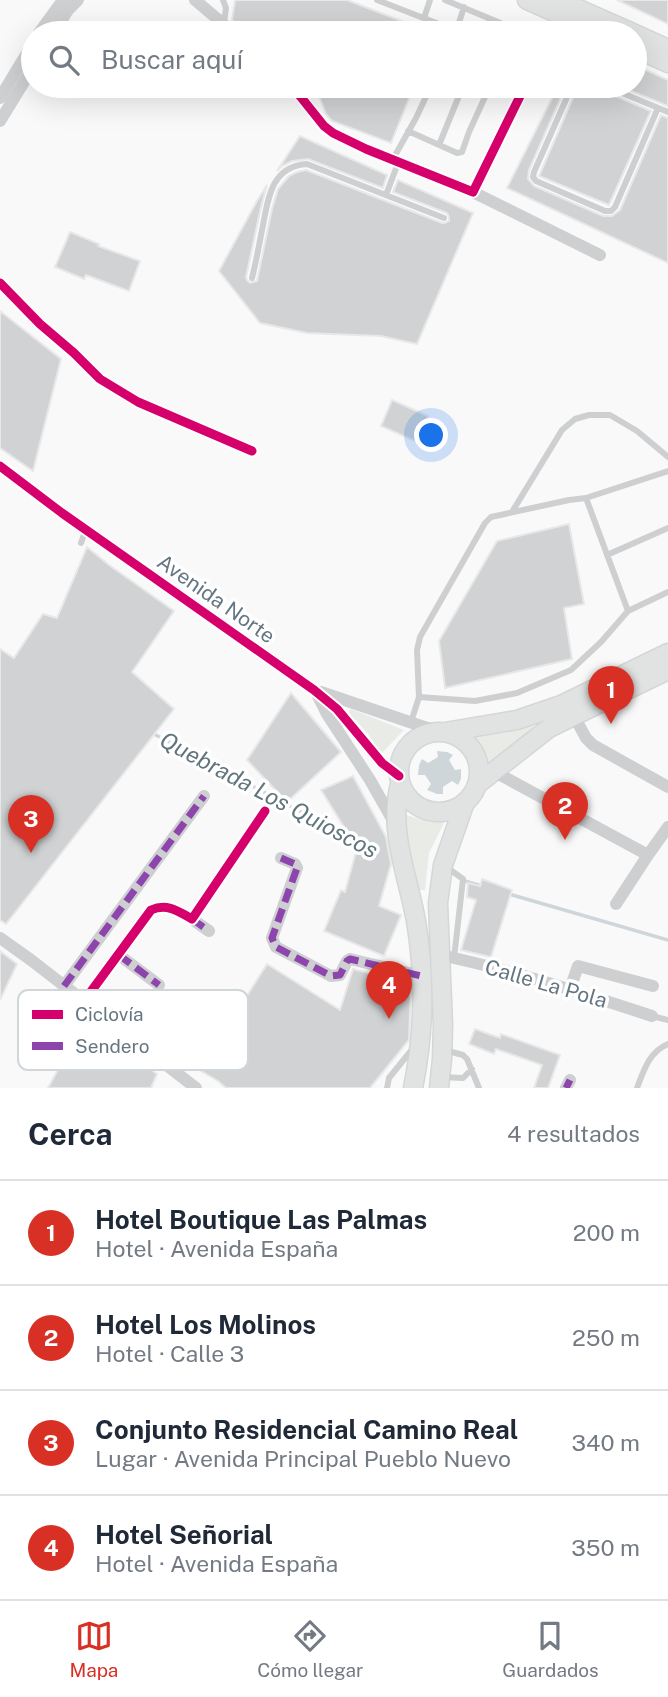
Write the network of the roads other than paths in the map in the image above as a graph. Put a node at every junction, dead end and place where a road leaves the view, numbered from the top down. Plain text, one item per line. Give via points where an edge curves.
1 (63, 0) edge
2 (78, 0) edge
3 (195, 0) edge
4 (223, 0) edge
5 (403, 0) edge
6 (430, 0) edge
7 (445, 0) edge
8 (527, 0) edge
9 (382, 1) edge
10 (464, 7) junction
11 (400, 8) junction
12 (559, 8) edge
13 (424, 18) junction
14 (491, 19) joint
15 (48, 21) edge
16 (61, 21) edge
17 (219, 21) edge
18 (227, 21) edge
19 (431, 21) edge
20 (460, 21) edge
21 (496, 21) edge
22 (581, 21) edge
23 (596, 21) edge
24 (647, 40) edge
25 (668, 49) edge
26 (647, 53) edge
27 (21, 63) edge
28 (668, 63) edge
29 (21, 86) edge
30 (0, 97) edge
31 (302, 98) edge
32 (425, 98) edge
33 (458, 98) edge
34 (485, 98) edge
35 (519, 98) edge
36 (567, 98) edge
37 (635, 98) edge
38 (658, 107) junction
39 (668, 112) edge
40 (0, 121) edge
41 (408, 131) junction
42 (439, 145) junction
43 (396, 160) junction
44 (473, 191) junction
45 (386, 195) junction
46 (444, 218) dead end
47 (600, 255) dead end
48 (253, 278) dead end
49 (0, 283) edge
50 (252, 451) dead end
51 (668, 457) edge
52 (0, 466) edge
53 (668, 471) edge
54 (586, 498) junction
55 (512, 512) junction
56 (668, 528) edge
57 (86, 529) junction
58 (81, 543) dead end
59 (607, 555) junction
60 (668, 592) edge
61 (628, 611) junction
62 (668, 653) edge
63 (668, 670) edge
64 (314, 690) junction
65 (419, 697) junction
66 (574, 716) junction
67 (411, 722) junction
68 (442, 732) junction
69 (495, 772) junction
70 (400, 780) junction
71 (479, 783) junction
72 (668, 787) edge
73 (204, 796) dead end
74 (464, 805) junction
75 (265, 811) dead end
76 (396, 826) junction
77 (668, 827) edge
78 (648, 855) junction
79 (281, 858) dead end
80 (443, 865) junction
81 (616, 904) dead end
82 (192, 919) junction
83 (209, 931) dead end
84 (0, 938) edge
85 (119, 955) junction
86 (447, 957) junction
87 (421, 976) junction
88 (159, 985) dead end
89 (64, 986) junction
90 (653, 986) dead end
91 (570, 989) junction
92 (70, 990) edge
93 (92, 990) edge
94 (652, 1016) joint
95 (668, 1020) edge
96 (668, 1044) edge
97 (419, 1046) junction
98 (443, 1049) junction
99 (472, 1069) junction
100 (173, 1070) edge
101 (440, 1082) edge
102 (196, 1088) edge
103 (387, 1088) edge
104 (413, 1088) edge
105 (479, 1088) edge
106 (638, 1088) edge

1 - 15 street
2 - 16 street
3 - 17 street
4 - 18 lane
5 - 11 lane
6 - 13 lane
7 - 10 lane
8 - 12 main road
9 - 11 lane
10 - 14 lane
10 - 20 lane
11 - 13 lane
12 - 22 main road
12 - 23 main road
13 - 19 lane
14 - 21 lane
24 - 25 main road
26 - 28 main road
27 - 30 street
29 - 40 street
31 - 43 street via 332,133
32 - 41 lane
33 - 42 lane
34 - 42 lane via 462,152
35 - 44 street
36 - 38 lane via 533,177 605,211 615,207
37 - 38 lane
38 - 39 lane
41 - 42 lane
41 - 43 lane
43 - 44 street
43 - 45 lane
44 - 47 street
45 - 46 lane
45 - 48 lane via 307,164 284,171 270,192
49 - 50 street via 100,379 138,402
51 - 55 lane via 610,415 575,419 562,430
52 - 57 street, Avenida Norte
53 - 54 lane
54 - 55 lane
54 - 59 lane
55 - 65 lane via 485,523 420,637
56 - 59 lane
57 - 58 lane
57 - 64 street, Avenida Norte
59 - 61 lane
60 - 61 lane
61 - 65 lane via 572,670 517,693 475,701
62 - 68 main road via 561,705 517,720
63 - 66 main road
64 - 67 street, Avenida Norte
64 - 70 street, Avenida Norte via 337,709
64 - 76 street
65 - 67 lane
66 - 69 main road via 549,728
66 - 72 street via 593,745
67 - 68 street, Avenida Norte
68 - 70 main road via 426,734 405,750
68 - 71 main road via 456,735 473,750
69 - 71 main road
69 - 78 street
70 - 74 main road via 406,795 427,811 452,811
70 - 76 main road
71 - 74 main road
73 - 89 street
74 - 80 main road
75 - 82 street
76 - 87 main road via 416,923
77 - 78 street
78 - 81 street
79 - 87 street via 298,868 272,938 276,947 331,976 340,975 350,959
80 - 86 main road via 438,927
80 - 86 lane via 463,879
82 - 83 street
82 - 85 street via 164,906 151,910
84 - 89 street
85 - 88 street
85 - 93 street
86 - 91 street, Calle La Pola
86 - 98 main road
87 - 97 main road
89 - 92 street
90 - 91 street via 573,965
91 - 94 street, Calle La Pola
94 - 95 lane
96 - 106 lane via 647,1062
97 - 103 lane via 389,1078
97 - 104 main road
98 - 99 lane via 463,1055
98 - 101 main road
99 - 101 lane via 463,1078
99 - 105 lane
100 - 102 street

